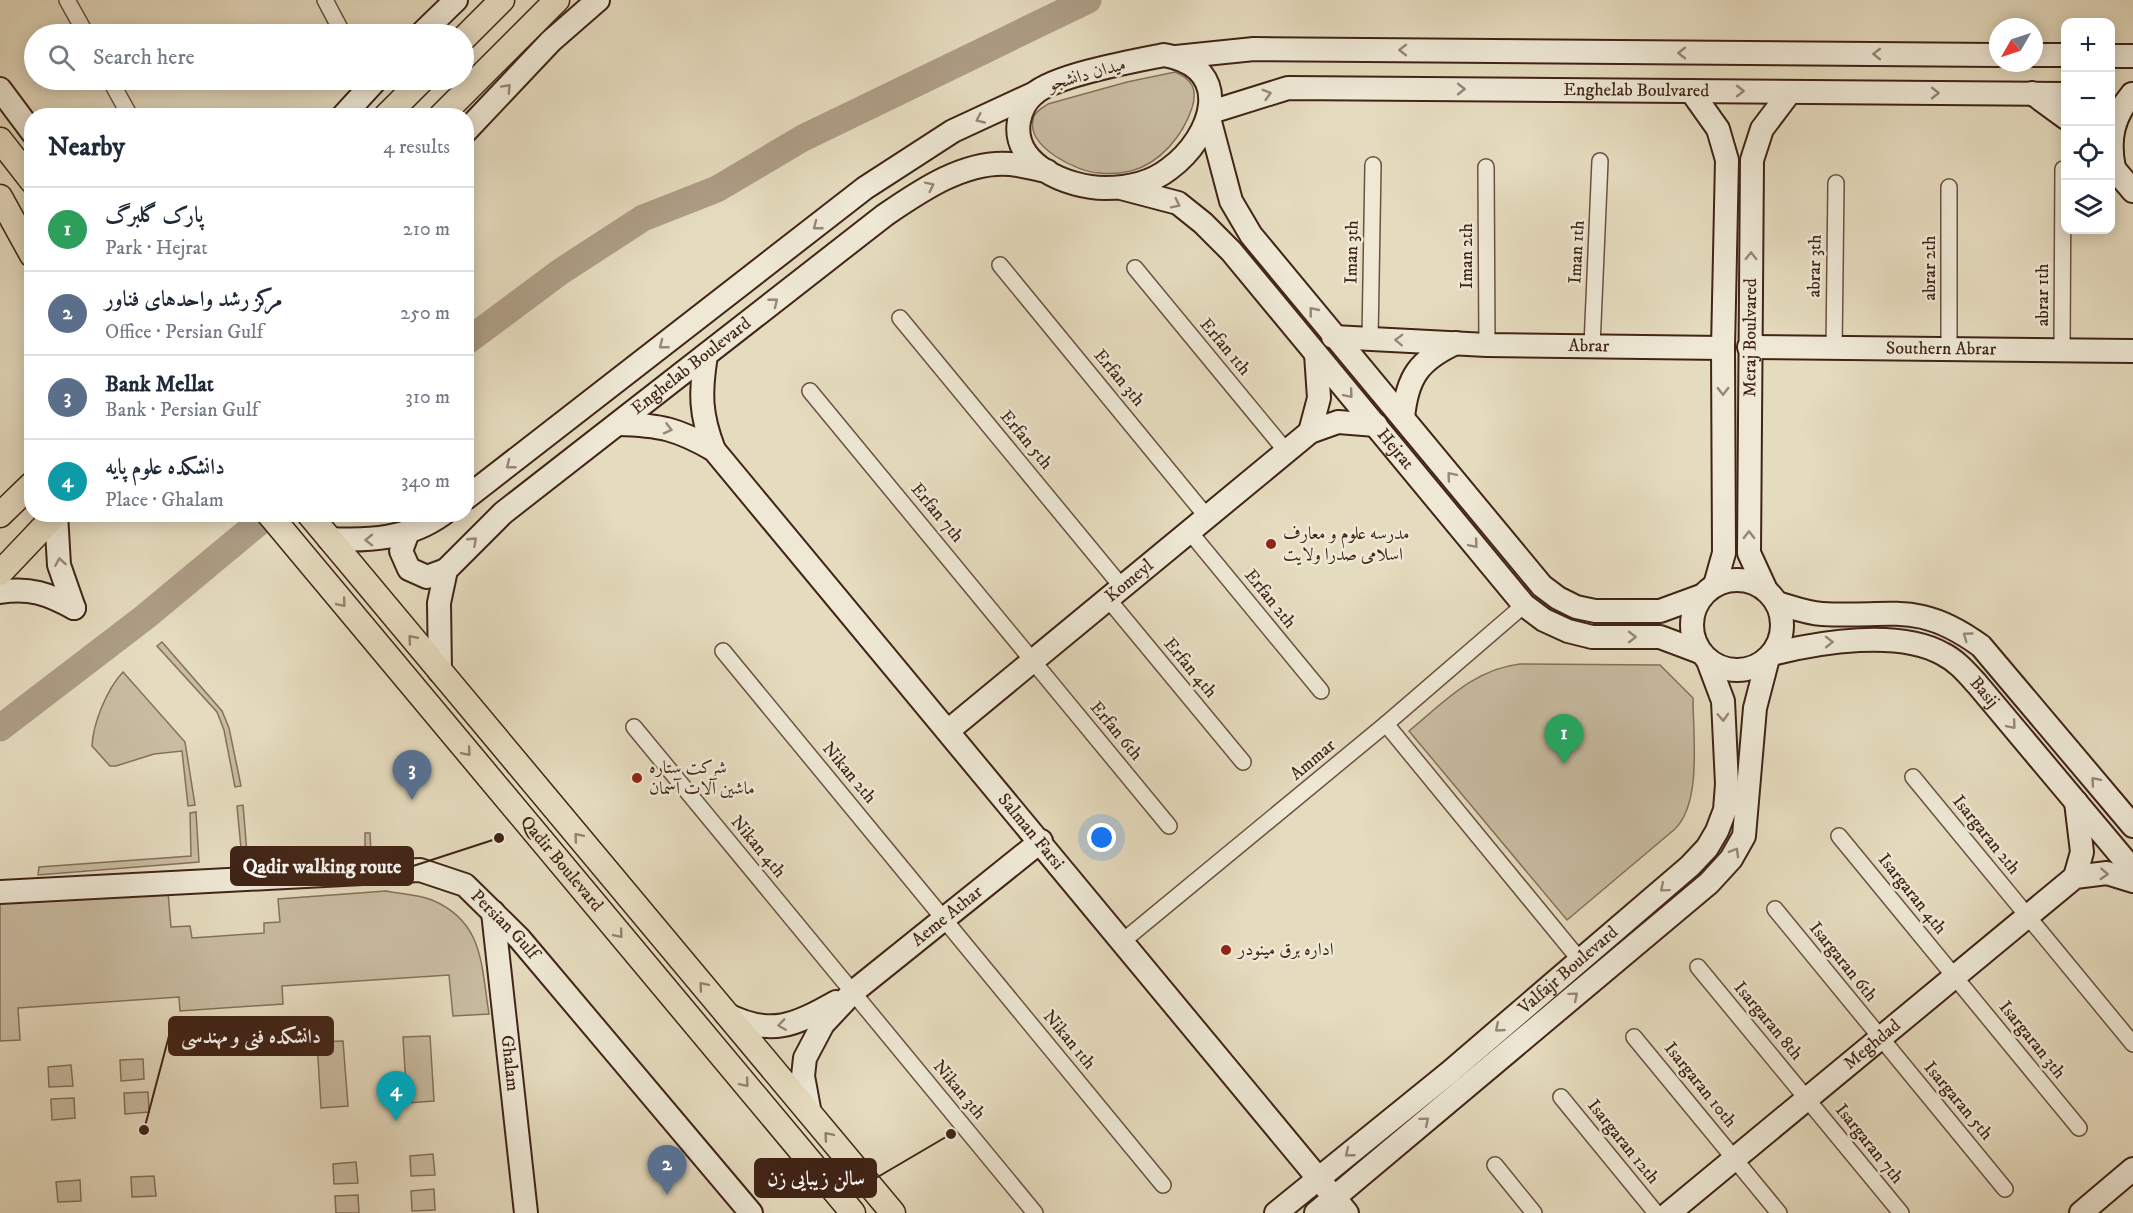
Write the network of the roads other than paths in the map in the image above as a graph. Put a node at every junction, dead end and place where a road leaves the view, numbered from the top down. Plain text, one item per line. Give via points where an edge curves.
1 (67, 0) edge
2 (325, 0) edge
3 (456, 0) edge
4 (502, 0) edge
5 (557, 0) edge
6 (598, 0) edge
7 (80, 24) edge
8 (338, 24) edge
9 (431, 24) edge
10 (474, 28) edge
11 (1989, 55) edge
12 (2043, 55) edge
13 (2061, 56) edge
14 (2115, 56) edge
15 (2133, 56) edge
16 (1176, 57) junction
17 (474, 83) edge
18 (0, 89) edge
19 (116, 90) edge
20 (364, 90) edge
21 (412, 90) edge
22 (467, 90) edge
23 (1691, 91) junction
24 (1790, 92) junction
25 (2032, 93) junction
26 (1033, 94) junction
27 (2061, 94) edge
28 (2125, 94) edge
29 (126, 108) edge
30 (349, 108) edge
31 (394, 108) edge
32 (449, 108) edge
33 (2061, 114) edge
34 (1210, 115) junction
35 (24, 121) edge
36 (474, 123) edge
37 (2114, 126) edge
38 (0, 140) edge
39 (1727, 160) junction
40 (1752, 160) junction
41 (1600, 161) dead end
42 (1373, 165) dead end
43 (1486, 167) dead end
44 (2115, 170) edge
45 (24, 171) edge
46 (1047, 171) junction
47 (2063, 180) edge
48 (1836, 183) dead end
49 (1949, 187) dead end
50 (1120, 188) junction
51 (2133, 191) edge
52 (0, 193) edge
53 (0, 198) edge
54 (24, 222) edge
55 (24, 241) edge
56 (1000, 265) dead end
57 (1134, 267) dead end
58 (900, 318) dead end
59 (1334, 337) junction
60 (1370, 339) junction
61 (1457, 342) junction
62 (1487, 345) junction
63 (1592, 346) junction
64 (1749, 347) junction
65 (1723, 348) junction
66 (2062, 348) junction
67 (1834, 350) junction
68 (1949, 350) junction
69 (2133, 351) edge
70 (1316, 354) junction
71 (706, 356) junction
72 (810, 391) dead end
73 (1403, 418) junction
74 (618, 424) junction
75 (1376, 426) junction
76 (1310, 432) junction
77 (714, 450) junction
78 (1286, 452) junction
79 (24, 492) edge
80 (474, 492) edge
81 (0, 515) edge
82 (1207, 516) junction
83 (48, 522) edge
84 (56, 522) edge
85 (276, 522) edge
86 (315, 522) edge
87 (427, 522) edge
88 (1189, 531) junction
89 (408, 532) junction
90 (329, 539) junction
91 (446, 570) junction
92 (0, 573) edge
93 (1542, 586) junction
94 (1708, 590) junction
95 (0, 592) edge
96 (1115, 593) junction
97 (1771, 596) junction
98 (1524, 605) junction
99 (723, 651) dead end
100 (1704, 656) junction
101 (1770, 656) junction
102 (1033, 661) junction
103 (440, 672) junction
104 (1321, 691) dead end
105 (1386, 724) junction
106 (634, 727) dead end
107 (949, 730) junction
108 (1243, 762) dead end
109 (1913, 777) dead end
110 (2076, 801) junction
111 (1169, 826) dead end
112 (2133, 826) edge
113 (1839, 836) dead end
114 (1041, 842) junction
115 (2133, 870) edge
116 (2075, 877) junction
117 (2133, 881) edge
118 (0, 892) edge
119 (1775, 909) dead end
120 (493, 912) junction
121 (2028, 917) junction
122 (944, 919) junction
123 (1124, 941) junction
124 (1579, 959) junction
125 (1698, 967) dead end
126 (1955, 977) junction
127 (853, 992) junction
128 (726, 1014) junction
129 (1634, 1037) dead end
130 (1881, 1039) junction
131 (2133, 1044) edge
132 (1560, 1097) dead end
133 (1807, 1099) junction
134 (810, 1114) junction
135 (2079, 1128) dead end
136 (1735, 1159) junction
137 (1494, 1165) dead end
138 (2133, 1169) edge
139 (1319, 1178) junction
140 (1163, 1185) dead end
141 (2005, 1189) dead end
142 (1340, 1205) edge
143 (526, 1213) edge
144 (751, 1213) edge
145 (853, 1213) edge
146 (893, 1213) edge
147 (1035, 1213) edge
148 (1276, 1213) edge
149 (1316, 1213) edge
150 (1534, 1213) edge
151 (1656, 1213) edge
152 (1669, 1213) edge
153 (1779, 1213) edge
154 (1901, 1213) edge
155 (2081, 1213) edge

1 - 7 street
2 - 8 street
3 - 9 main road
4 - 10 main road
5 - 17 main road
36 -> 6 main road via 551,41
11 -> 16 main road, Enghelab Boulvared via 1254,49
12 - 13 main road
14 - 15 main road
16 - 26 main road, میدان دانشجو via 1164,55 1102,68 1042,87
16 - 34 main road via 1186,62 1209,88
18 - 35 main road
19 - 29 street
20 - 30 main road
21 - 31 main road
22 - 32 main road
23 -> 24 main road, Enghelab Boulvared
34 -> 23 main road, Enghelab Boulvared via 1288,88
23 - 39 main road, Meraj Boulvared via 1718,129
24 -> 25 main road, Enghelab Boulvared
24 - 40 main road, Meraj Boulvared via 1762,129
25 - 27 main road, Enghelab Boulvared
25 - 33 main road
26 - 46 main road, میدان دانشجو via 1020,114 1019,136 1028,158
26 -> 80 main road, Enghelab Boulevard via 953,131 865,188
28 - 37 main road
34 - 50 main road, میدان دانشجو via 1187,154 1168,171
59 -> 34 main road, Hejrat via 1251,235 1231,201
38 - 45 main road
39 - 40 main road via 1740,155
39 - 65 main road, Meraj Boulvared
64 -> 40 main road, Meraj Boulvared
41 - 63 street, Iman 1th
42 - 60 street, Iman 3th
43 - 62 street, Iman 2th
44 - 51 main road
46 - 50 main road, میدان دانشجو via 1070,183
71 -> 46 main road, Enghelab Boulevard via 885,215 926,188 970,169 1008,164
47 - 66 street, abrar 1th
48 - 67 street, abrar 3th
49 - 68 street, abrar 2th
50 -> 70 main road, Hejrat via 1178,203 1203,223
52 - 54 main road
53 - 55 main road
56 - 82 street, Erfan 3th
57 - 78 street, Erfan 1th
58 - 96 street, Erfan 5th
59 - 60 main road, Abrar
59 - 73 main road, Hejrat
61 -> 60 main road, Abrar
61 - 62 main road, Abrar
61 - 73 main road via 1435,353 1417,370 1406,393
62 - 63 main road, Abrar
63 - 65 main road, Abrar
64 - 67 main road, Southern Abrar
97 -> 64 main road, Meraj Boulvared via 1749,553
65 -> 94 main road, Meraj Boulvared via 1724,553
66 - 68 main road, Southern Abrar
66 - 69 main road, Southern Abrar
67 - 68 main road, Southern Abrar
70 -> 75 main road, Hejrat
70 - 76 main road via 1320,398
71 - 74 main road, Enghelab Boulevard
71 - 77 main road, Salman Farsi via 700,391 703,421
72 - 102 street, Erfan 7th
93 -> 73 main road, Hejrat
74 -> 77 main road, Salman Farsi via 652,424 685,433
91 -> 74 main road, Enghelab Boulevard via 503,513
75 - 76 main road via 1338,422
75 -> 98 main road, Hejrat
76 - 78 main road, Komeyl
77 - 107 main road, Salman Farsi
78 - 82 main road, Komeyl
79 - 81 main road
82 - 88 main road, Komeyl
83 - 92 main road
95 -> 84 main road via 48,594 74,608 59,565
85 -> 145 main road, Qadir Boulevard
86 - 90 main road, Qadir Boulevard
87 - 89 main road
88 - 96 main road, Komeyl
88 - 104 street, Erfan 2th
89 -> 90 main road via 377,540
89 - 91 main road via 401,550 409,569 427,577
103 -> 90 main road, Qadir Boulevard
91 - 103 main road, Enghelab Boulevard via 439,603
93 - 94 main road, Hejrat via 1567,603 1595,611 1660,611
93 - 98 main road
94 - 97 main road via 1732,579 1750,581
94 - 100 main road via 1694,609 1691,624 1693,639
96 - 102 main road, Komeyl
96 - 108 street, Erfan 4th
97 - 101 main road via 1782,620 1780,638
112 -> 97 main road, Basij via 1981,646 1958,629 1904,612 1820,614
98 -> 100 main road, Hejrat via 1568,631 1592,637 1660,637
98 - 105 street, Ammar
99 - 122 street, Nikan 2th
100 - 101 main road via 1728,670 1749,669
100 -> 124 main road, Valfajr Boulevard via 1723,701 1727,784 1725,810 1717,831 1690,866
101 -> 110 main road, Basij via 1820,642 1902,640 1944,654 1962,667
142 -> 101 main road, Valfajr Boulevard via 1731,860 1744,836 1755,708
102 - 107 main road, Komeyl
102 - 111 street, Erfan 6th
128 -> 103 main road, Qadir Boulevard
105 - 123 street, Ammar
105 - 124 street
106 - 127 street, Nikan 4th
107 - 114 main road, Salman Farsi
109 - 121 street, Isargaran 2th
110 - 115 main road, Basij
110 - 116 main road via 2082,852
113 - 126 street, Isargaran 4th
114 - 122 main road, Aeme Athar
114 - 123 main road, Salman Farsi
116 -> 117 main road via 2106,873
116 - 121 main road, Meghdad
118 - 120 main road, Persian Gulf via 420,870 465,885
119 - 130 street, Isargaran 6th
120 - 143 main road, Ghalam
120 - 144 main road, Persian Gulf
121 - 126 main road, Meghdad
121 - 131 street, Isargaran 2th
122 - 127 main road, Aeme Athar
122 - 140 street, Nikan 1th
123 - 139 main road, Salman Farsi
124 -> 139 main road, Valfajr Boulevard via 1450,1072
125 - 133 street, Isargaran 8th
126 - 130 main road, Meghdad
126 - 135 street, Isargaran 3th
127 -> 128 main road, Aeme Athar via 796,1023 778,1027 751,1025
127 - 134 main road, Aeme Athar via 823,1024 805,1058 803,1076
127 - 147 street, Nikan 3th
128 - 134 main road, Qadir Boulevard
129 - 136 street, Isargaran 10th
130 - 133 main road, Meghdad
130 - 141 street, Isargaran 5th
132 - 151 street, Isargaran 12th
133 - 136 main road, Meghdad
133 - 154 street, Isargaran 7th
146 -> 134 main road, Qadir Boulevard
136 - 152 main road, Meghdad
136 - 153 street, Isargaran 10th
137 - 150 street
138 - 155 main road
139 - 142 main road, Salman Farsi
139 - 148 main road, Valfajr Boulevard
142 - 149 main road, Valfajr Boulevard

